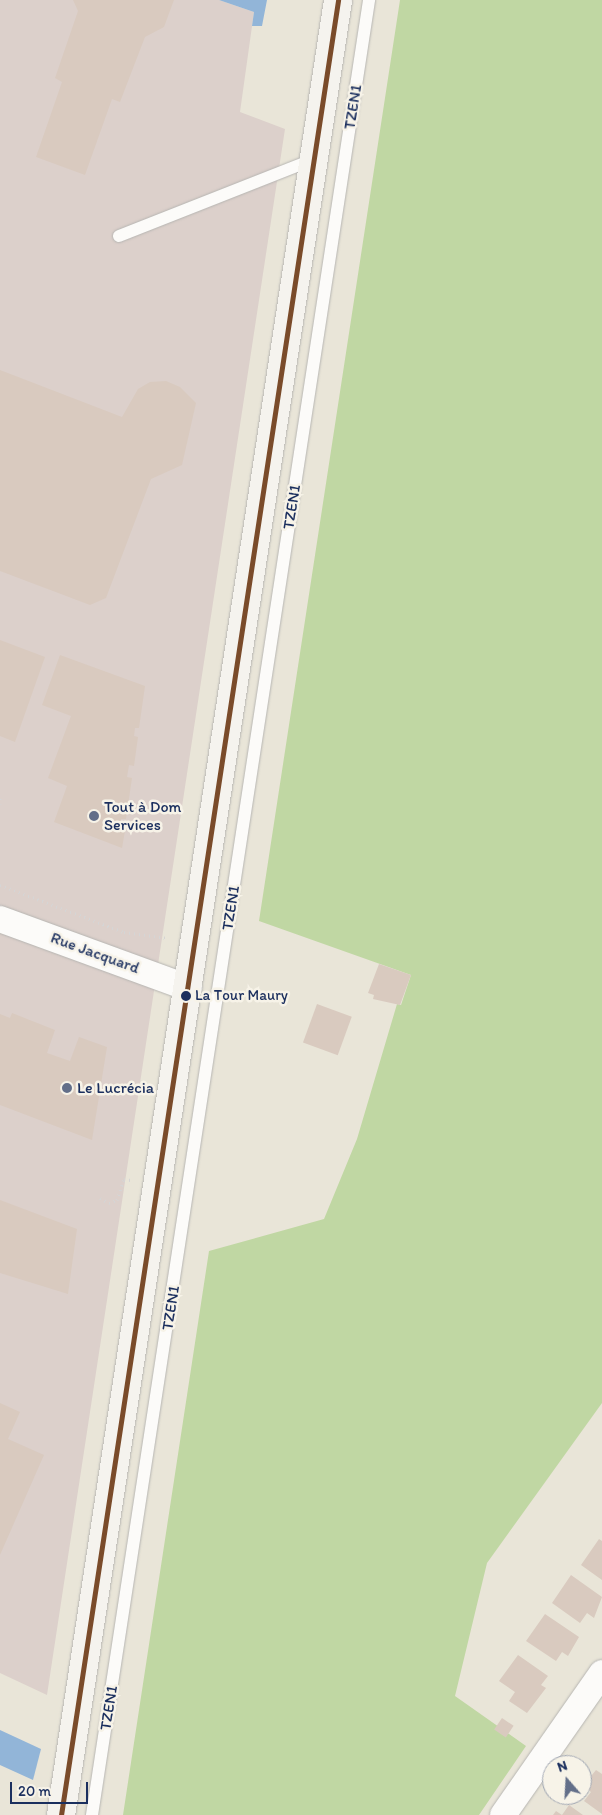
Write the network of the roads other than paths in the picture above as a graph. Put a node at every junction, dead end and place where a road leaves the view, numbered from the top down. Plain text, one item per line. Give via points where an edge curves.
1 (338, 0) edge
2 (369, 0) edge
3 (314, 159) junction
4 (119, 236) dead end
5 (0, 919) edge
6 (189, 988) junction
7 (602, 1673) edge
8 (61, 1815) edge
9 (92, 1815) edge
10 (503, 1815) edge

1 - 3 street
2 - 9 lane, TZEN1
3 - 4 lane
3 - 6 street
5 - 6 street, Rue Jacquard
6 - 8 street
7 - 10 street

